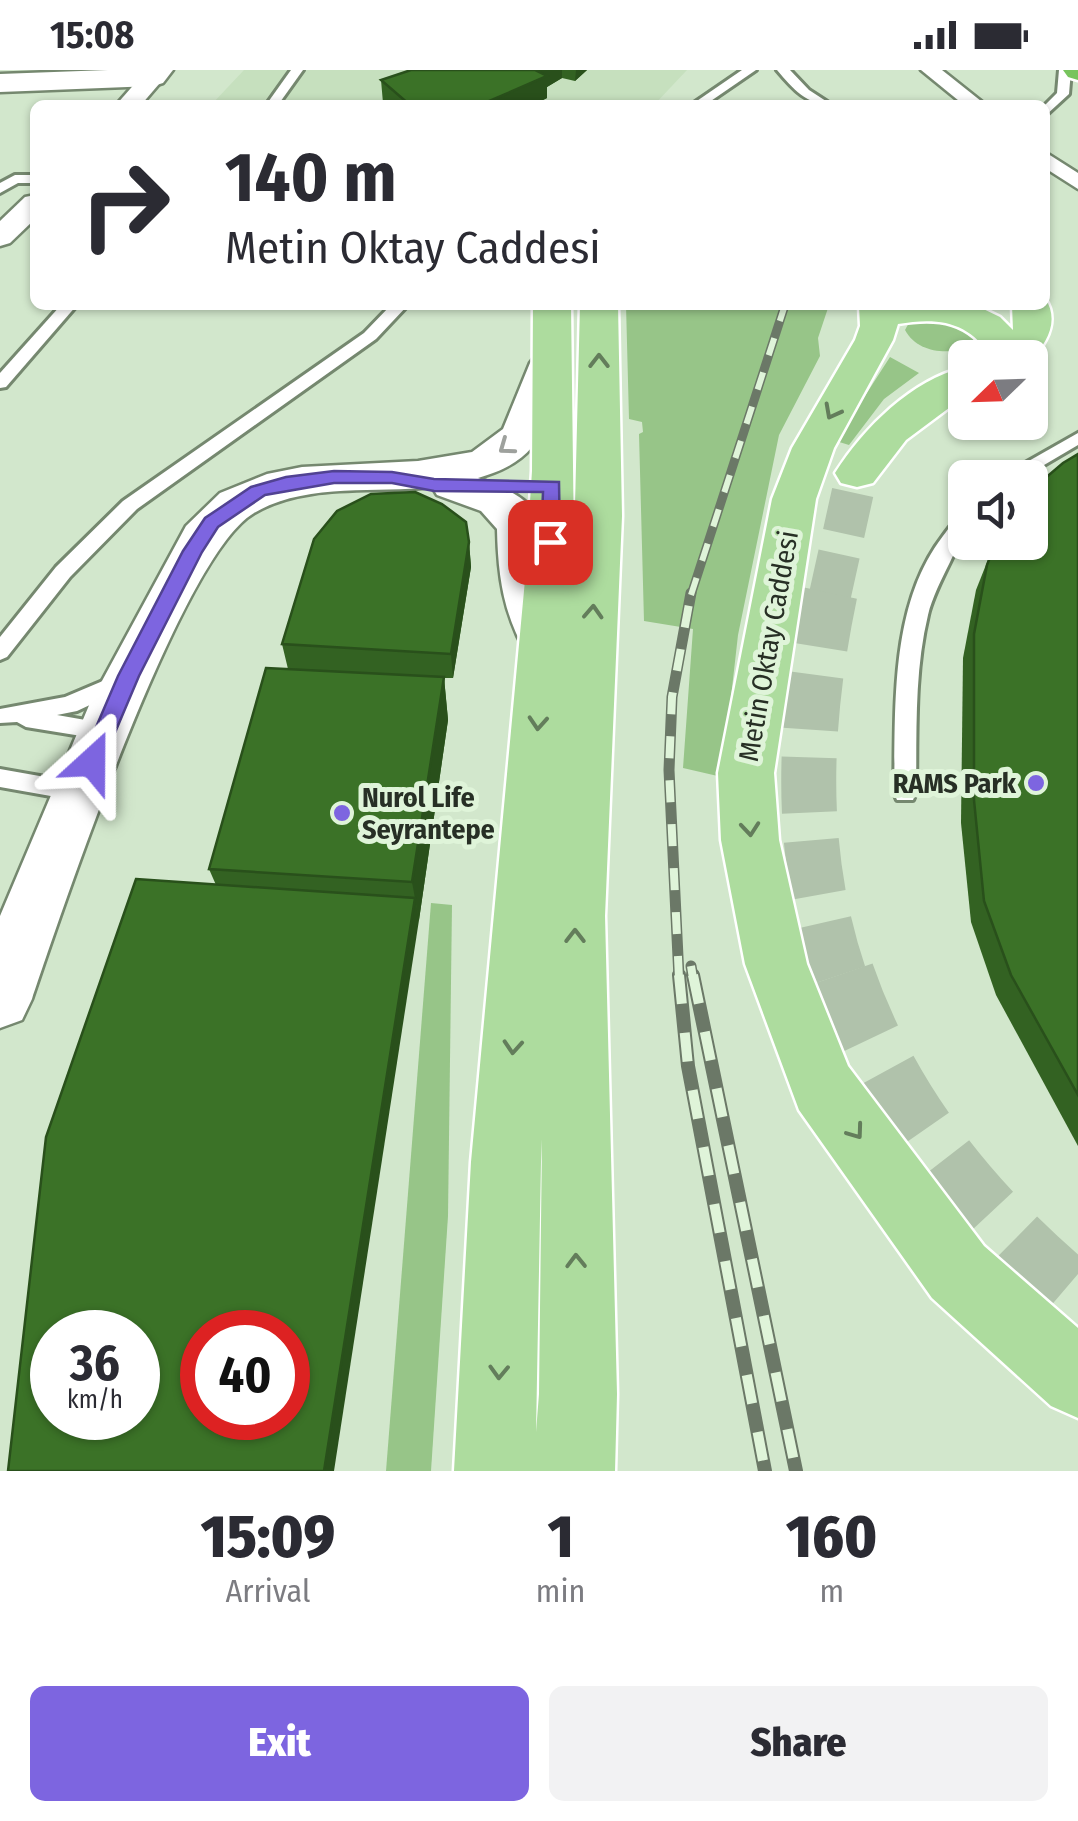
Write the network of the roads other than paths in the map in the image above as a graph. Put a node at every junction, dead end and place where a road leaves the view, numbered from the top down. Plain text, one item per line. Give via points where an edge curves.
1 (296, 70) edge
2 (750, 70) edge
3 (783, 70) edge
4 (930, 70) edge
5 (1066, 70) edge
6 (156, 73) edge
7 (0, 83) edge
8 (132, 100) edge
9 (275, 100) edge
10 (705, 100) edge
11 (818, 100) edge
12 (969, 100) edge
13 (1050, 107) edge
14 (1050, 162) edge
15 (30, 179) edge
16 (1078, 183) edge
17 (0, 189) edge
18 (30, 208) edge
19 (0, 237) edge
20 (66, 310) edge
21 (395, 310) edge
22 (552, 310) edge
23 (598, 310) edge
24 (906, 310) edge
25 (955, 310) edge
26 (1032, 310) edge
27 (892, 331) edge
28 (999, 340) edge
29 (1028, 340) edge
30 (948, 362) edge
31 (550, 364) junction
32 (0, 383) edge
33 (948, 390) edge
34 (1078, 438) edge
35 (1040, 460) edge
36 (857, 474) tunnel mouth
37 (392, 478) junction
38 (452, 485) junction
39 (576, 487) junction
40 (948, 539) edge
41 (544, 640) junction
42 (0, 652) edge
43 (129, 676) junction
44 (2, 716) edge
45 (106, 731) junction
46 (0, 778) edge
47 (78, 792) junction
48 (905, 794) dead end
49 (0, 999) edge
50 (1078, 1379) edge
51 (578, 1394) junction
52 (495, 1471) edge
53 (574, 1471) edge
54 (586, 1471) edge

1 - 9 lane
2 - 10 lane
3 - 11 lane
4 - 12 street
5 - 13 lane via 1062,94
6 - 7 street
6 - 8 street
14 - 16 street
15 - 17 lane
18 - 19 street
20 - 32 lane
21 - 42 lane via 370,336 130,505 63,572
22 - 31 main road
39 -> 23 main road
24 - 27 main road
25 - 28 main road via 989,326
26 - 29 main road
27 - 30 main road
27 -> 50 main road, Metin Oktay Caddesi via 813,448 794,499 746,773 750,840 776,964 824,1086 958,1272
31 -> 37 street via 524,432 505,451 453,469
31 - 39 main road
33 - 36 main road via 902,418
34 - 35 lane
37 - 38 street
37 - 43 street via 286,483 236,503 212,522 193,551
38 - 39 street
38 - 41 street via 497,501 520,526 522,581
39 - 41 main road
51 -> 39 main road
40 - 48 lane via 918,610
41 -> 52 main road via 507,1144
43 - 44 lane via 70,705
43 - 45 street
44 - 45 lane
45 - 47 street
46 - 47 lane
47 - 49 street
51 - 53 main road
51 - 54 main road

